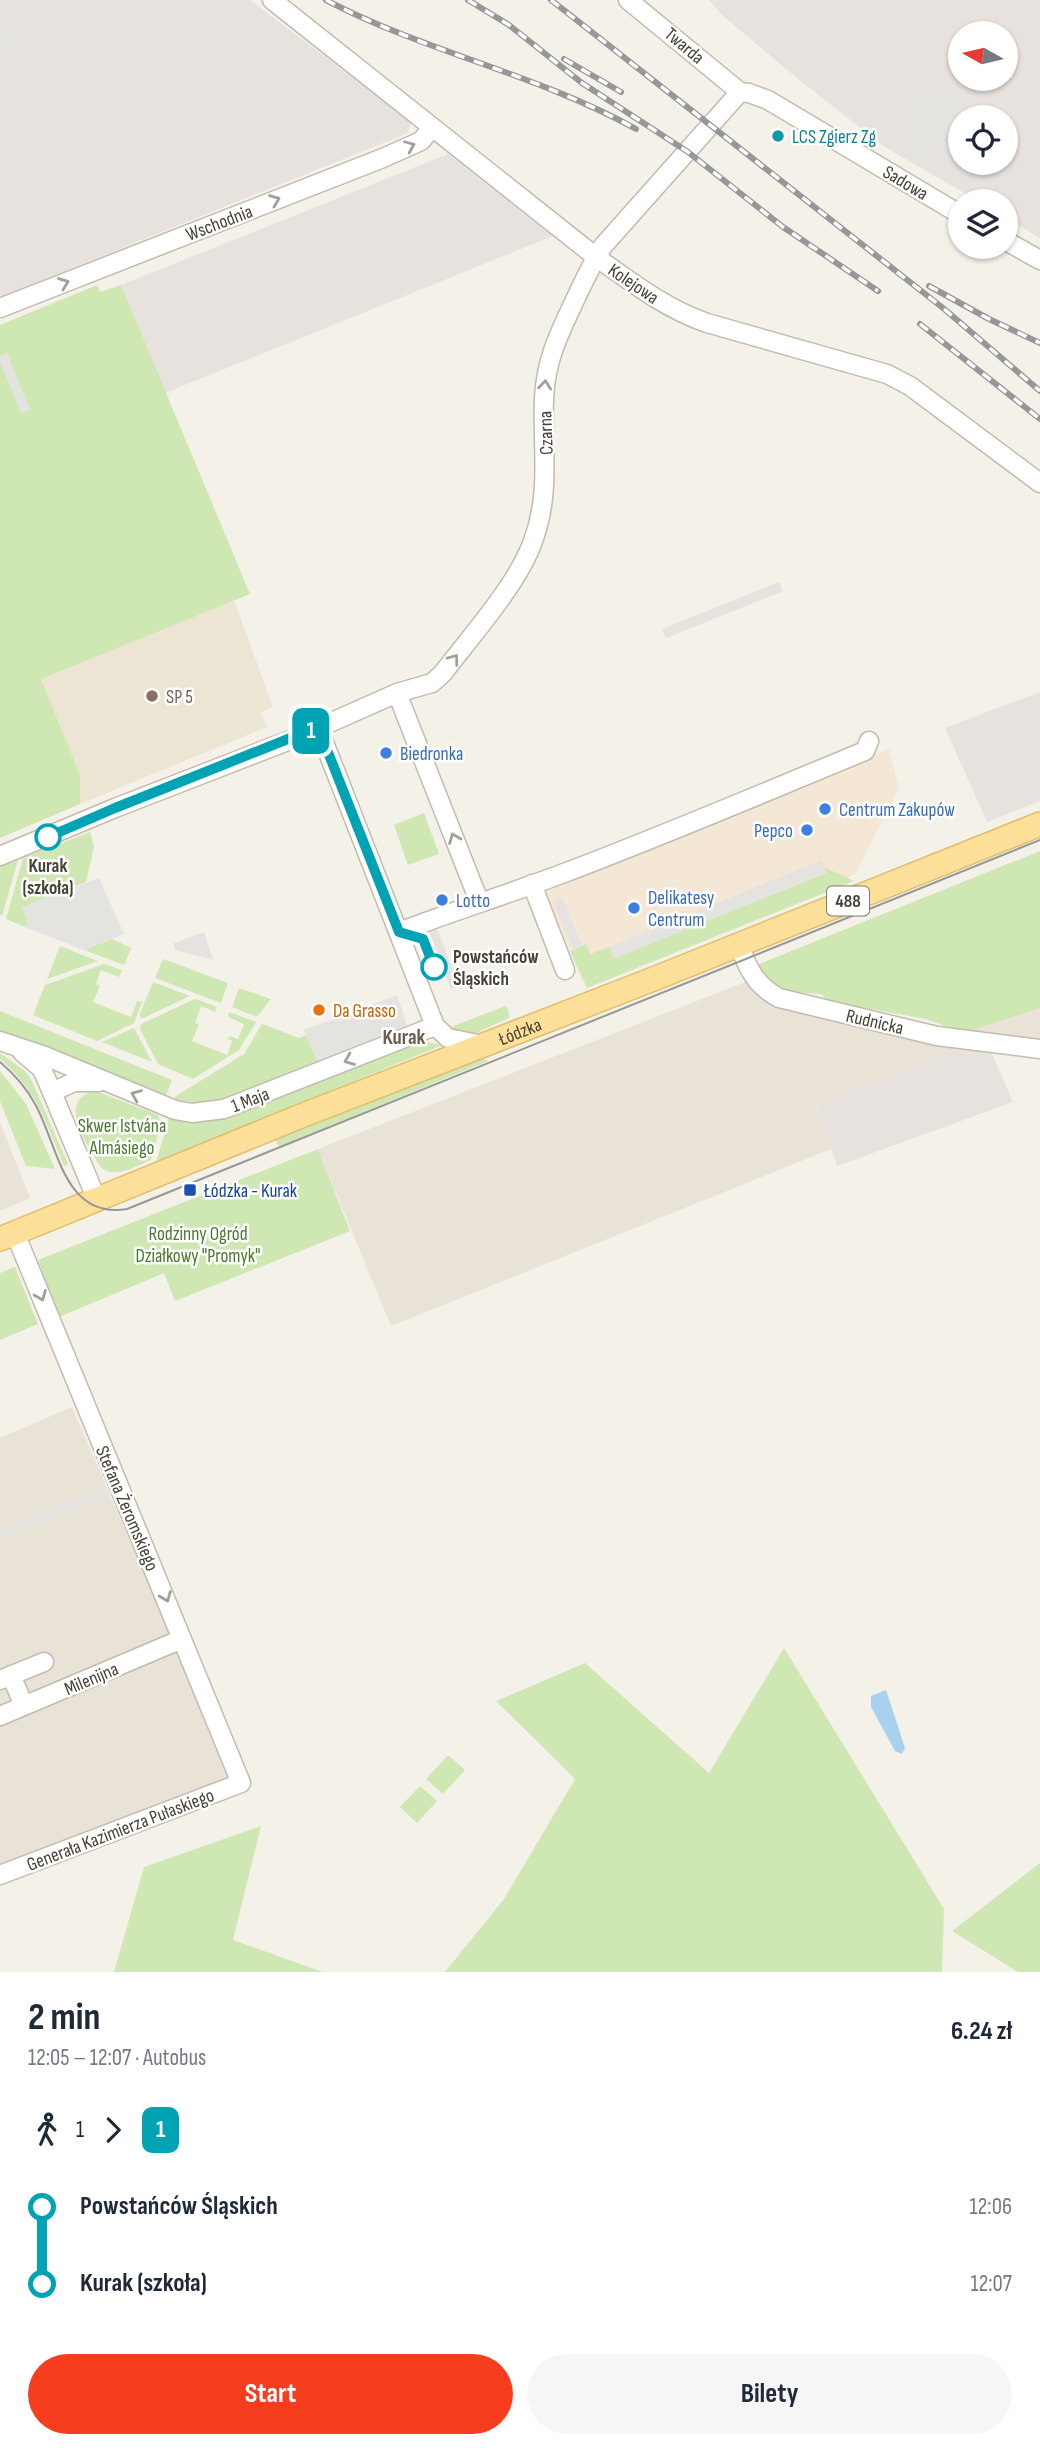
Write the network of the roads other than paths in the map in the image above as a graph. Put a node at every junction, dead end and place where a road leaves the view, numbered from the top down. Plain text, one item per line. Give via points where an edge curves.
1 (272, 0) edge
2 (628, 0) edge
3 (740, 92) junction
4 (432, 128) junction
5 (948, 207) edge
6 (1018, 248) edge
7 (596, 257) junction
8 (1040, 260) edge
9 (0, 308) edge
10 (1040, 483) edge
11 (397, 693) junction
12 (318, 727) junction
13 (869, 741) dead end
14 (1040, 824) edge
15 (0, 856) edge
16 (532, 884) junction
17 (479, 901) junction
18 (399, 932) junction
19 (740, 945) junction
20 (565, 970) dead end
21 (435, 1026) junction
22 (6, 1044) edge
23 (484, 1045) junction
24 (1040, 1049) edge
25 (105, 1082) junction
26 (52, 1091) junction
27 (97, 1200) junction
28 (8, 1236) edge
29 (183, 1639) junction
30 (44, 1662) dead end
31 (6, 1678) edge
32 (24, 1706) junction
33 (0, 1716) edge
34 (241, 1783) joint
35 (0, 1875) edge

1 - 4 street, Kolejowa
2 - 3 street, Twarda
3 - 5 street, Sadowa via 768,100
3 - 7 street, Czarna
4 - 7 street, Kolejowa
9 -> 4 street, Wschodnia via 383,158 421,141
6 - 8 street
7 - 10 street, Kolejowa via 687,316 887,374 910,386
11 -> 7 street, Czarna via 432,683 443,673 514,578 533,542 543,504 548,362
11 - 12 street, Czarna
17 -> 11 street
12 - 15 street
12 - 18 street
13 - 16 street via 864,751
14 - 19 main road, Łódzka / 488
16 - 17 street
16 - 20 street
17 - 18 street
18 - 21 street
19 - 23 main road, Łódzka / 488
19 - 24 street, Rudnicka via 755,979 779,998 937,1036
21 - 23 street via 448,1038
21 -> 25 street, 1 Maja via 213,1111 175,1110
22 - 25 street, 1 Maja
22 - 26 street, 1 Maja via 41,1068
23 - 27 main road, Łódzka / 488
25 - 26 street via 74,1083
26 - 27 street, 1 Maja
27 - 28 main road, Łódzka / 488
28 -> 29 street, Stefana Żeromskiego
29 - 32 street, Milenijna
29 - 34 street, Stefana Żeromskiego
30 - 31 street
31 - 32 street
32 - 33 street, Milenijna
34 - 35 street, Generała Kazimierza Pułaskiego

